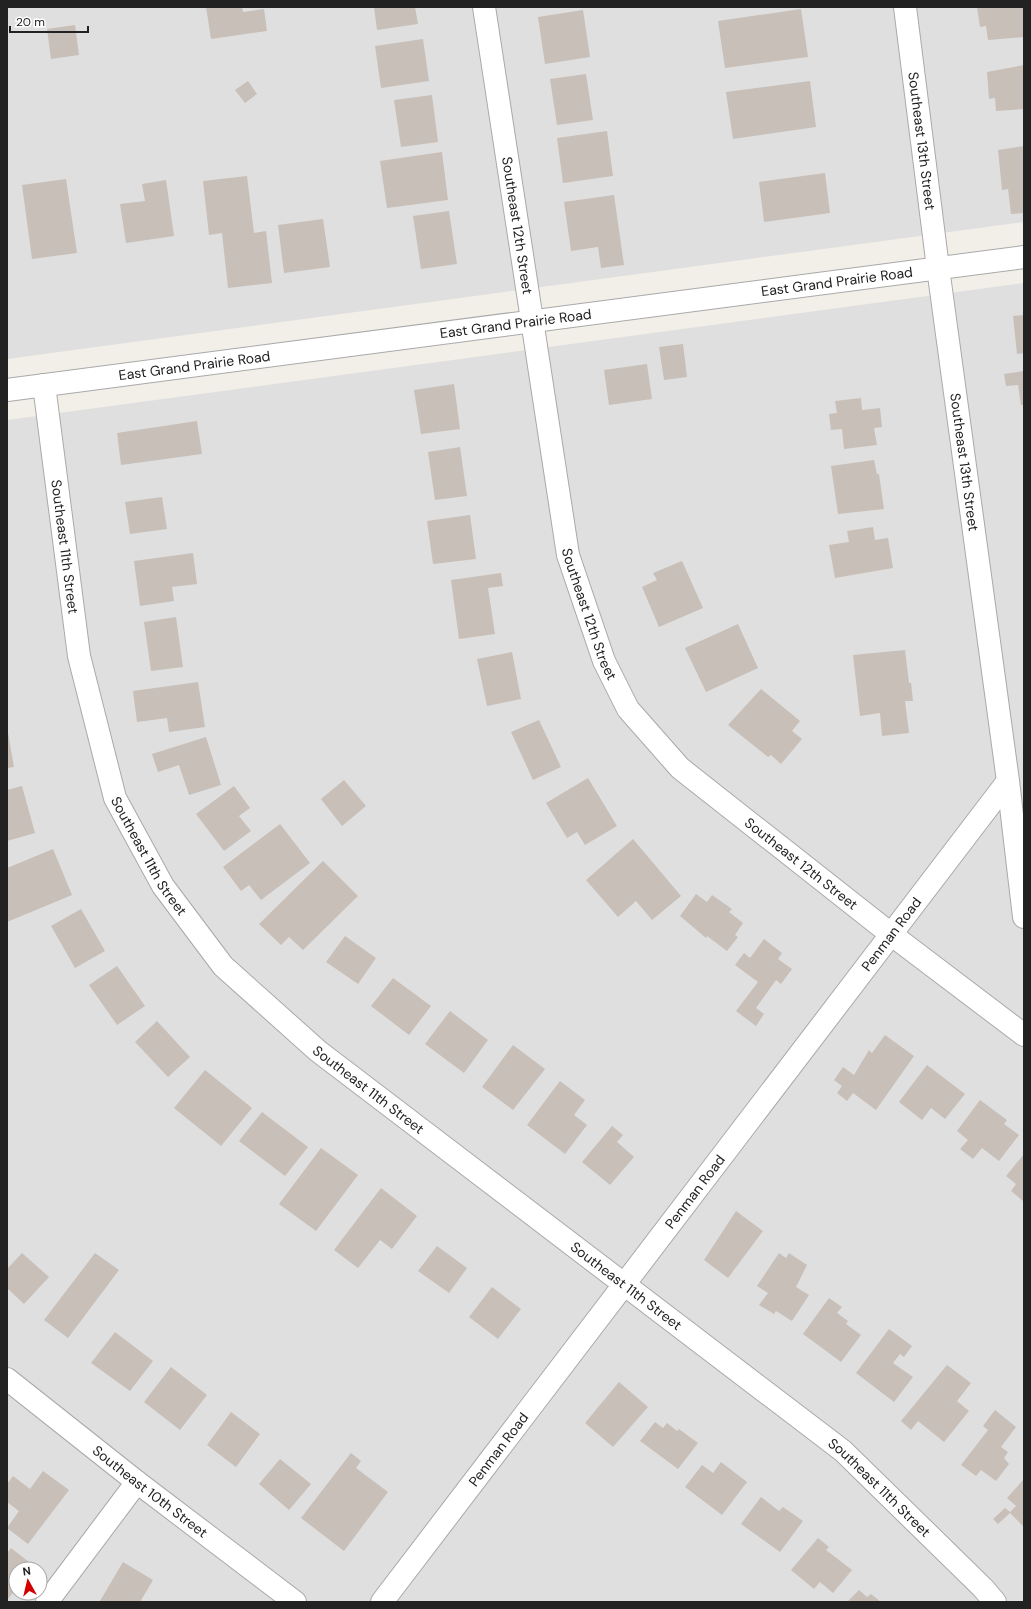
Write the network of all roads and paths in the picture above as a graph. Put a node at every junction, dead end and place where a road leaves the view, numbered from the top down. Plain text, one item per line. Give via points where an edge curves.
1 (484, 7) edge
2 (905, 7) edge
3 (1024, 257) edge
4 (938, 268) junction
5 (532, 322) junction
6 (44, 385) junction
7 (7, 390) edge
8 (1008, 781) junction
9 (1024, 917) edge
10 (892, 935) junction
11 (1021, 1026) edge
12 (625, 1284) junction
13 (7, 1379) edge
14 (137, 1482) junction
15 (47, 1602) edge
16 (295, 1602) edge
17 (382, 1602) edge
18 (994, 1602) edge

1 - 5 street, Southeast 12th Street
2 - 4 street, Southeast 13th Street
3 - 4 street, East Grand Prairie Road
4 - 5 street, East Grand Prairie Road
4 - 8 street, Southeast 13th Street
5 - 6 street, East Grand Prairie Road
5 - 10 street, Southeast 12th Street via 568,555 604,661 628,708 680,768
6 - 7 street, East Grand Prairie Road
6 - 12 street, Southeast 11th Street via 79,656 115,798 163,886 223,966 318,1051
8 - 9 street, Southeast 13th Street
8 - 10 street, Penman Road
10 - 11 street, Southeast 12th Street
10 - 12 street, Penman Road
12 - 17 street, Penman Road
12 - 18 street, Southeast 11th Street via 843,1452 983,1588
13 - 14 street, Southeast 10th Street
14 - 15 street
14 - 16 street, Southeast 10th Street

